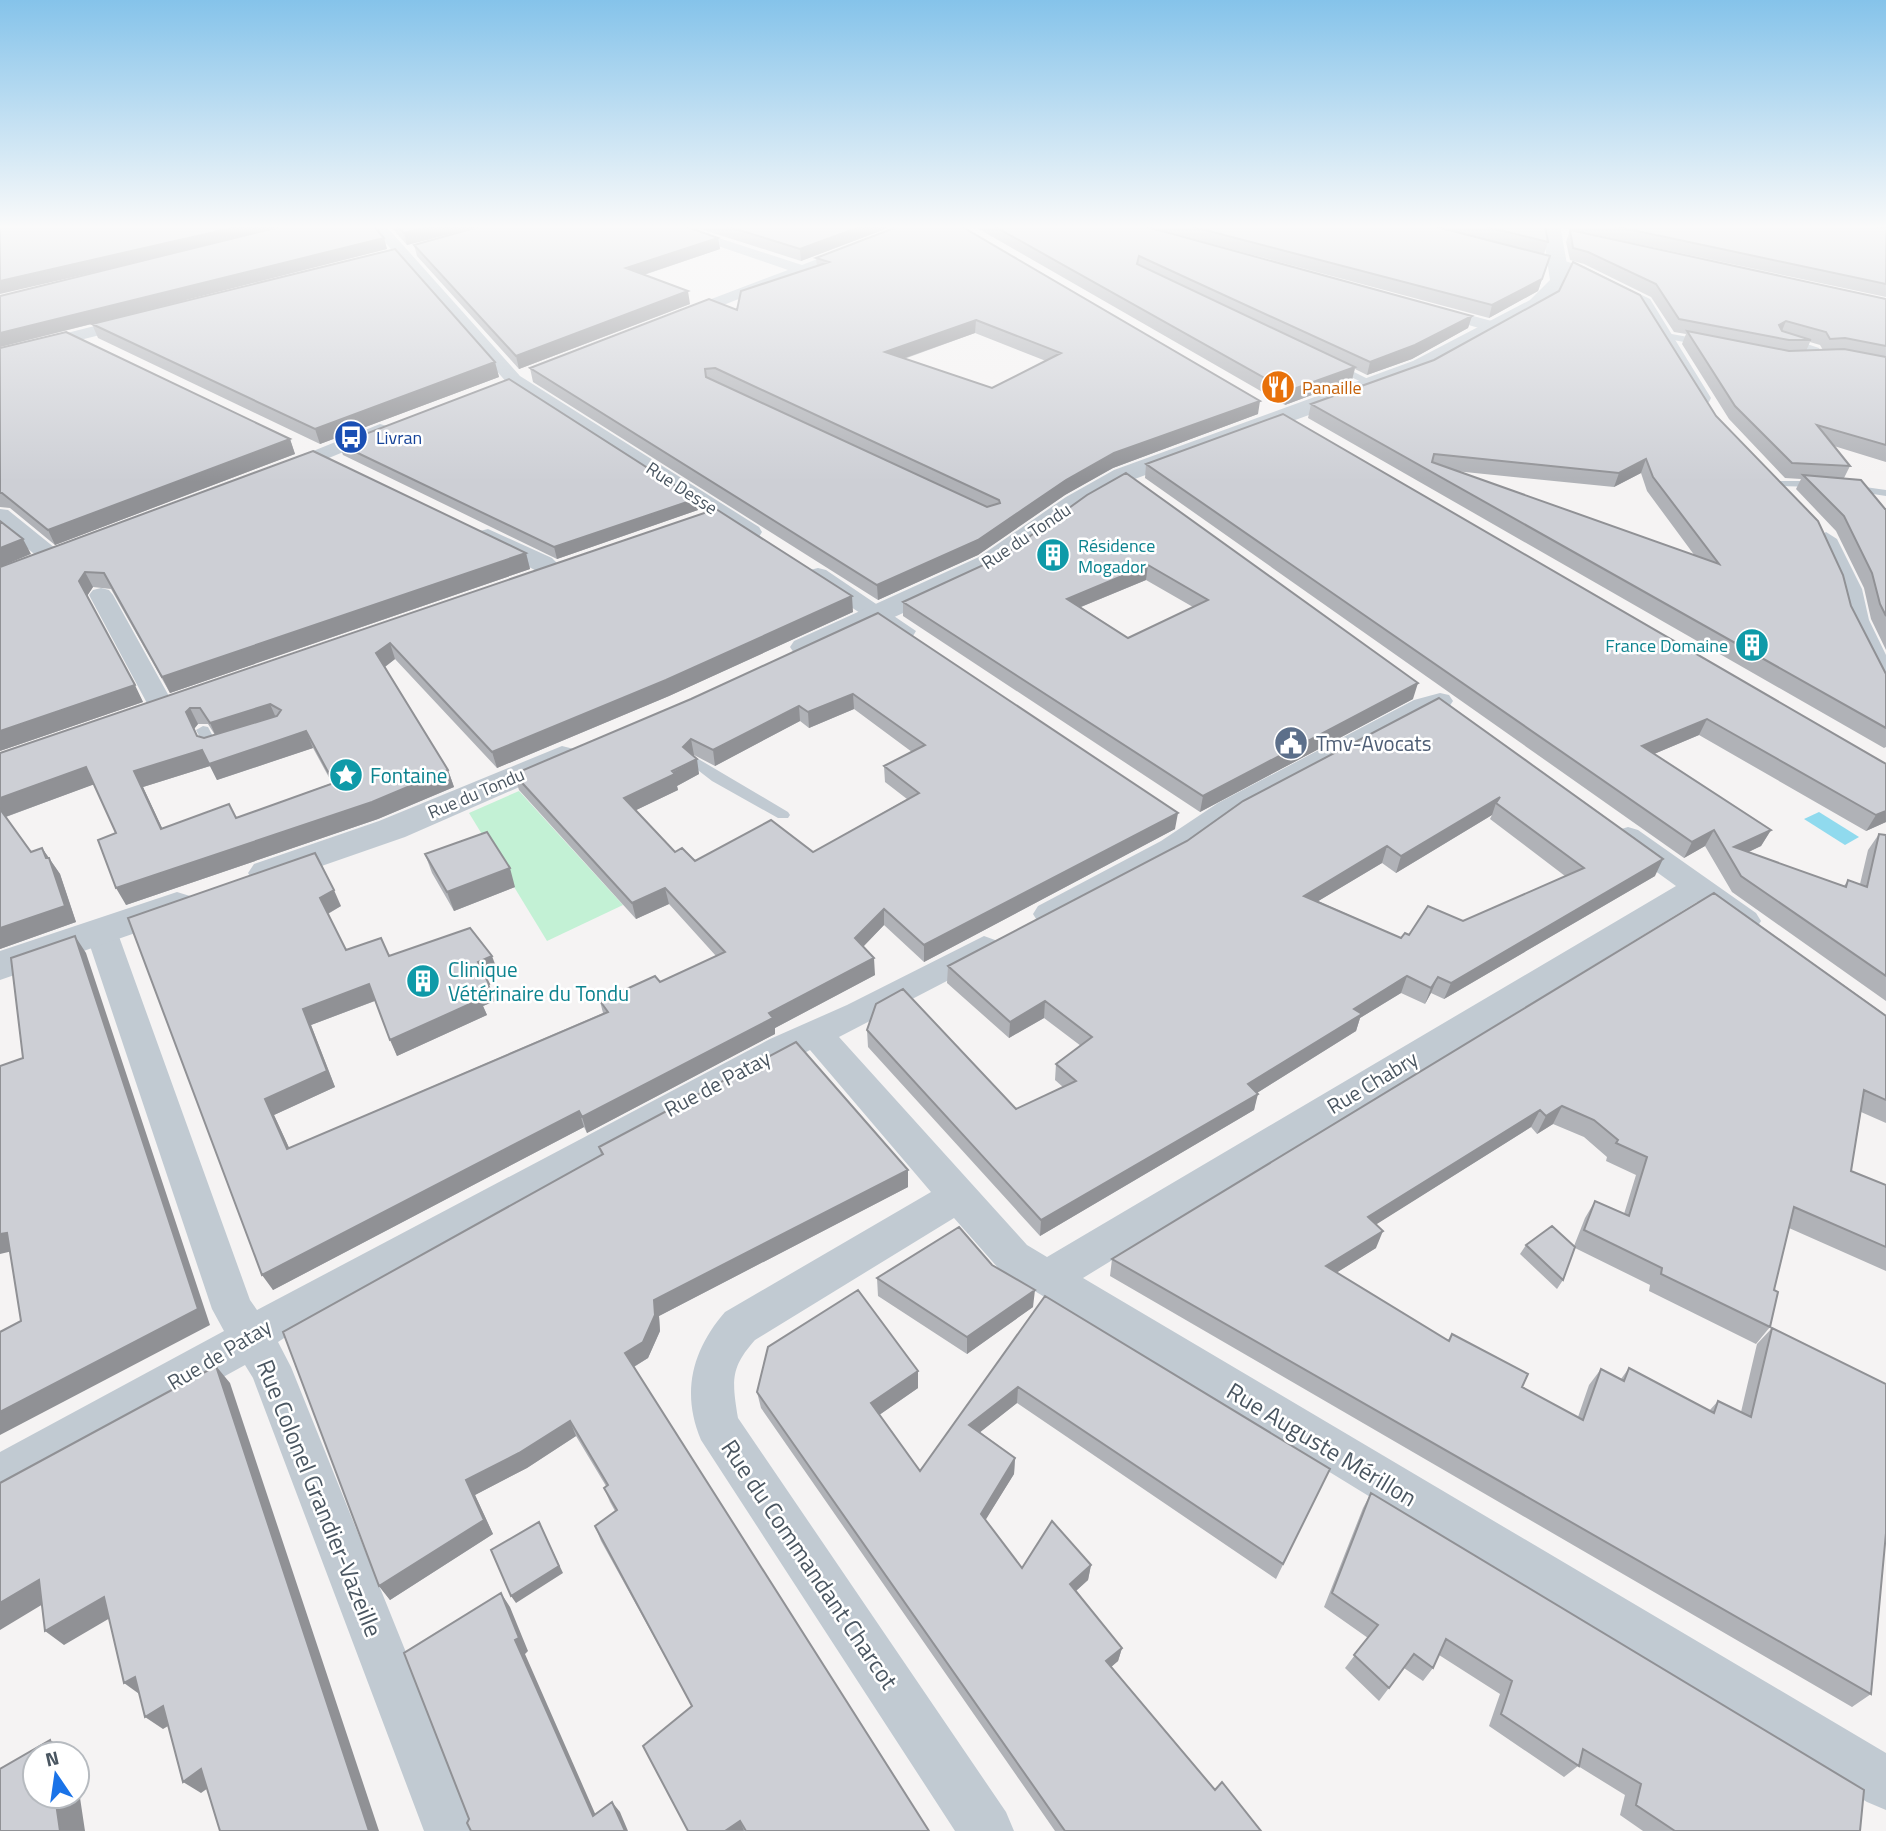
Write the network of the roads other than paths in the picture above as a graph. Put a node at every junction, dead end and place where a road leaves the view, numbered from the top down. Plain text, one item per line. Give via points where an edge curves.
1 (443, 310) edge
2 (699, 310) edge
3 (1434, 310) edge
4 (1523, 310) edge
5 (1649, 310) edge
6 (145, 318) edge
7 (656, 327) edge
8 (1493, 327) junction
9 (73, 336) junction
10 (1666, 336) junction
11 (1780, 339) edge
12 (1717, 345) edge
13 (102, 351) edge
14 (0, 355) edge
15 (1807, 357) edge
16 (1329, 363) edge
17 (541, 371) edge
18 (507, 382) junction
19 (1373, 384) junction
20 (1271, 410) junction
21 (1714, 416) edge
22 (399, 422) edge
23 (1315, 436) edge
24 (294, 445) dead end
25 (317, 456) junction
26 (349, 471) edge
27 (262, 478) edge
28 (1769, 478) joint
29 (1886, 493) edge
30 (1797, 505) edge
31 (720, 513) junction
32 (0, 515) edge
33 (695, 522) edge
34 (1814, 523) edge
35 (471, 528) edge
36 (765, 541) edge
37 (73, 549) edge
38 (580, 562) edge
39 (798, 563) edge
40 (554, 571) junction
41 (528, 580) edge
42 (101, 595) dead end
43 (878, 614) junction
44 (924, 644) edge
45 (777, 660) edge
46 (1886, 682) edge
47 (1418, 684) edge
48 (187, 699) edge
49 (162, 707) junction
50 (136, 716) edge
51 (203, 730) edge
52 (238, 739) edge
53 (593, 743) edge
54 (695, 761) edge
55 (783, 815) dead end
56 (1611, 824) edge
57 (240, 883) edge
58 (1698, 887) junction
59 (202, 896) edge
60 (101, 931) junction
61 (1765, 935) edge
62 (0, 966) edge
63 (817, 1033) junction
64 (958, 1196) junction
65 (1047, 1278) junction
66 (251, 1336) junction
67 (0, 1477) edge
68 (1886, 1783) edge
69 (450, 1831) edge
70 (987, 1831) edge

1 - 18 street, Rue Desse
2 - 7 street
3 - 8 street
4 - 8 street, Rue du Tondu
5 - 10 street
6 - 9 street
8 - 19 street, Rue du Tondu via 1421,366
9 - 13 street
9 - 14 street
10 - 12 lane
10 - 21 street
11 - 15 lane via 1816,349 1824,356
16 - 19 lane
17 - 18 street
18 - 31 street, Rue Desse
19 - 20 street, Rue du Tondu
20 - 23 street
20 - 43 street, Rue du Tondu via 1135,483 1086,496 1023,531 989,564
22 - 25 street
24 - 25 street
25 - 26 street
25 - 27 street
28 - 29 lane
28 - 30 street
31 - 33 street
31 - 36 street, Rue Desse
32 - 37 street via 42,561
34 - 46 street via 1823,532 1850,589 1857,620
35 - 40 street
38 - 40 street
39 - 43 street
40 - 41 street
42 - 49 street
43 - 44 street
43 - 45 street, Rue du Tondu
47 - 63 street, Rue de Patay via 1451,708 1423,706 1240,802 1188,822 1172,848
48 - 49 street
49 - 50 street
51 - 52 lane via 212,748
53 - 57 street, Rue du Tondu via 391,830
54 - 55 lane
56 - 58 street
58 - 61 street
58 - 65 street, Rue Chabry
59 - 60 street
60 - 62 street
60 - 66 street, Rue Colonel Grandier-Vazeille via 233,1309
63 - 64 street, Rue Auguste Mérillon
63 - 66 street, Rue de Patay via 295,1308
64 - 65 street, Rue Auguste Mérillon via 1013,1257
64 - 70 street, Rue du Commandant Charcot via 740,1326 717,1350 711,1385 718,1425
65 - 68 street, Rue Auguste Mérillon
66 - 67 street, Rue de Patay via 214,1361
66 - 69 street, Rue Colonel Grandier-Vazeille via 271,1367

